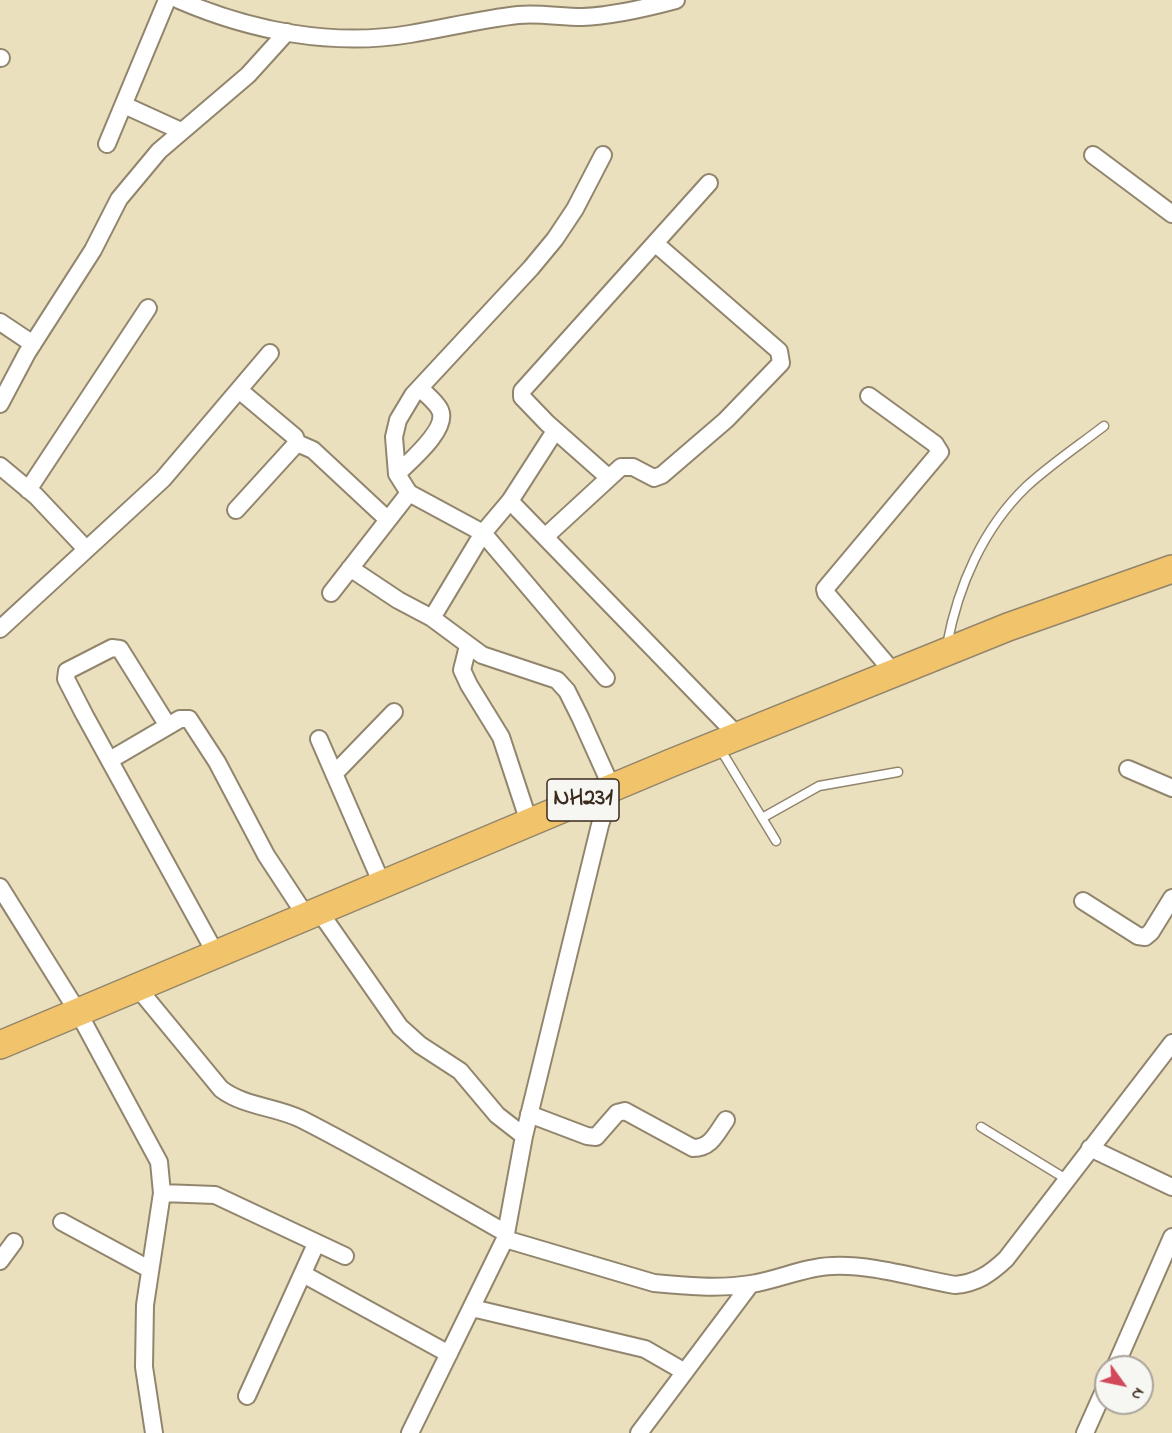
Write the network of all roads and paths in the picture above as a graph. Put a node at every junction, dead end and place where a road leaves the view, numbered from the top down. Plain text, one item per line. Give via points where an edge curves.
1 (167, 0) edge
2 (179, 0) edge
3 (676, 0) edge
4 (287, 32) junction
5 (124, 105) junction
6 (181, 131) junction
7 (107, 144) dead end
8 (603, 155) dead end
9 (1093, 155) dead end
10 (709, 183) dead end
11 (1172, 214) edge
12 (656, 244) junction
13 (148, 308) dead end
14 (0, 322) edge
15 (33, 344) junction
16 (270, 353) dead end
17 (421, 389) junction
18 (239, 390) junction
19 (869, 396) dead end
20 (0, 404) edge
21 (1104, 426) dead end
22 (555, 431) junction
23 (297, 443) junction
24 (0, 466) edge
25 (397, 474) junction
26 (608, 477) junction
27 (28, 490) junction
28 (409, 493) junction
29 (510, 501) junction
30 (236, 510) dead end
31 (387, 519) junction
32 (483, 533) junction
33 (546, 536) junction
34 (86, 549) junction
35 (350, 568) junction
36 (1172, 569) edge
37 (331, 593) dead end
38 (432, 618) junction
39 (0, 629) edge
40 (468, 646) junction
41 (946, 651) junction
42 (894, 673) junction
43 (606, 678) dead end
44 (394, 712) dead end
45 (168, 726) junction
46 (319, 739) dead end
47 (728, 740) junction
48 (110, 760) junction
49 (1128, 769) dead end
50 (898, 772) dead end
51 (334, 774) junction
52 (612, 788) junction
53 (1172, 788) edge
54 (762, 818) junction
55 (529, 822) junction
56 (776, 842) dead end
57 (382, 884) junction
58 (0, 887) edge
59 (1172, 898) edge
60 (1083, 901) dead end
61 (312, 913) junction
62 (216, 954) junction
63 (137, 987) junction
64 (78, 1012) junction
65 (1172, 1043) edge
66 (0, 1046) edge
67 (529, 1114) junction
68 (726, 1120) dead end
69 (981, 1127) dead end
70 (524, 1136) junction
71 (1090, 1148) junction
72 (1066, 1179) junction
73 (1172, 1186) edge
74 (162, 1193) junction
75 (62, 1222) dead end
76 (505, 1236) junction
77 (1172, 1237) edge
78 (14, 1242) dead end
79 (316, 1244) junction
80 (345, 1257) dead end
81 (0, 1261) edge
82 (149, 1269) junction
83 (303, 1274) junction
84 (750, 1284) junction
85 (472, 1308) junction
86 (449, 1354) junction
87 (1119, 1355) edge
88 (685, 1372) junction
89 (247, 1396) dead end
90 (1094, 1413) edge
91 (154, 1433) edge
92 (410, 1433) edge
93 (639, 1433) edge
94 (1085, 1433) edge

1 - 5 street
2 - 4 street
3 - 4 street via 609,14 520,15 378,37 345,39
4 - 6 street via 248,75
5 - 6 street
5 - 7 street
6 - 15 street via 119,199 93,250
8 - 17 street via 555,239
9 - 11 street
10 - 12 street
12 - 22 street via 522,391 526,403
12 - 26 street via 779,351 781,363 726,420 662,475 648,476 627,465
13 - 27 street
14 - 15 street
15 - 20 street
16 - 18 street
17 - 25 street via 408,401 398,420 394,437
17 - 25 street via 441,410 442,423
18 - 23 street via 295,437
18 - 34 street via 163,479
19 - 42 street via 935,444 940,452 825,589
21 - 41 lane via 1028,486 998,521 966,574
22 - 26 street
22 - 29 street
23 - 30 street
23 - 31 street via 313,450
24 - 27 street
25 - 28 street
26 - 33 street
27 - 34 street
28 - 31 street
28 - 32 street
29 - 32 street
29 - 33 street
31 - 35 street
32 - 38 street
32 - 43 street
33 - 47 street
34 - 39 street
35 - 37 street
35 - 38 street
36 - 41 highway, NH231
38 - 40 street
40 - 52 street via 505,664 557,680 576,708
40 - 55 street via 462,670 501,737
41 - 42 highway, NH231
42 - 47 highway, NH231
44 - 51 street
45 - 48 street
45 - 48 street via 120,649 112,648 74,666 67,671 66,679
45 - 61 street via 185,718 195,725 266,855
46 - 51 street
47 - 52 highway, NH231
47 - 54 lane
48 - 62 street
49 - 53 street
50 - 54 lane via 819,786
51 - 57 street
52 - 55 highway, NH231
52 - 67 street
54 - 56 lane
55 - 57 highway, NH231
57 - 61 highway, NH231
58 - 64 street
59 - 60 street via 1145,937
61 - 62 highway, NH231
61 - 70 street via 400,1027 420,1046 460,1071 497,1115
62 - 63 highway, NH231
63 - 64 highway, NH231
63 - 76 street via 221,1089 231,1096 298,1118
64 - 66 highway, NH231
64 - 74 street via 159,1162
65 - 71 street
67 - 68 street via 596,1137 617,1113 625,1111 693,1148 704,1148 710,1143
67 - 70 street
69 - 72 lane
70 - 76 street
71 - 72 street
71 - 73 street
72 - 84 street via 1006,1258 980,1280 955,1285 859,1267 832,1266
74 - 79 street via 215,1195
74 - 82 street
75 - 82 street
76 - 84 street via 654,1283
76 - 85 street
77 - 87 street
78 - 81 street
79 - 80 street
79 - 83 street
82 - 91 street via 144,1367
83 - 86 street
83 - 89 street
84 - 88 street
85 - 86 street
85 - 88 street via 645,1349
86 - 92 street
88 - 93 street
90 - 94 street

